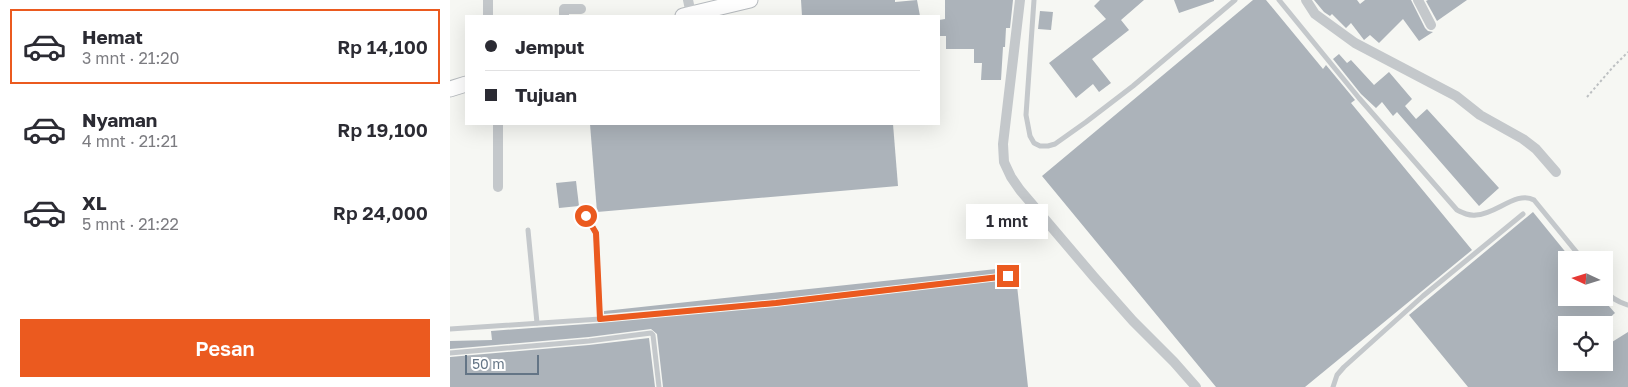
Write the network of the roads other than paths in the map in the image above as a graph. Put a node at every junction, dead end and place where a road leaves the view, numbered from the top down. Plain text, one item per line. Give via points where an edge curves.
1 (488, 0) edge
2 (750, 0) edge
3 (1020, 0) edge
4 (1034, 0) edge
5 (1235, 0) edge
6 (1279, 0) edge
7 (1306, 0) edge
8 (1418, 0) edge
9 (580, 9) dead end
10 (687, 10) edge
11 (488, 15) edge
12 (564, 15) edge
13 (1430, 25) dead end
14 (465, 84) edge
15 (450, 89) edge
16 (498, 125) edge
17 (1556, 172) dead end
18 (498, 187) dead end
19 (1523, 214) dead end
20 (586, 216) dead end
21 (528, 230) dead end
22 (1576, 251) edge
23 (1008, 276) dead end
24 (1613, 298) edge
25 (1628, 305) edge
26 (600, 319) junction
27 (537, 323) junction
28 (450, 329) edge
29 (450, 353) edge
30 (659, 387) edge
31 (1196, 387) edge
32 (1333, 387) edge

1 - 11 street
2 - 10 main road
3 - 31 street via 1003,144 1007,170 1094,277
4 - 5 lane via 1026,115 1030,136 1040,146 1055,144 1086,122
6 - 22 lane via 1457,210 1475,216 1528,196
7 - 17 street via 1316,14 1355,43 1456,96 1480,115 1523,139
8 - 13 street
9 - 12 street via 564,9
14 - 15 main road
16 - 18 street
19 - 32 lane via 1423,296 1344,367
20 - 26 lane via 596,233
21 - 27 lane
23 - 26 lane via 776,303
24 - 25 lane
26 - 27 lane
27 - 28 lane
29 - 30 lane via 651,333

